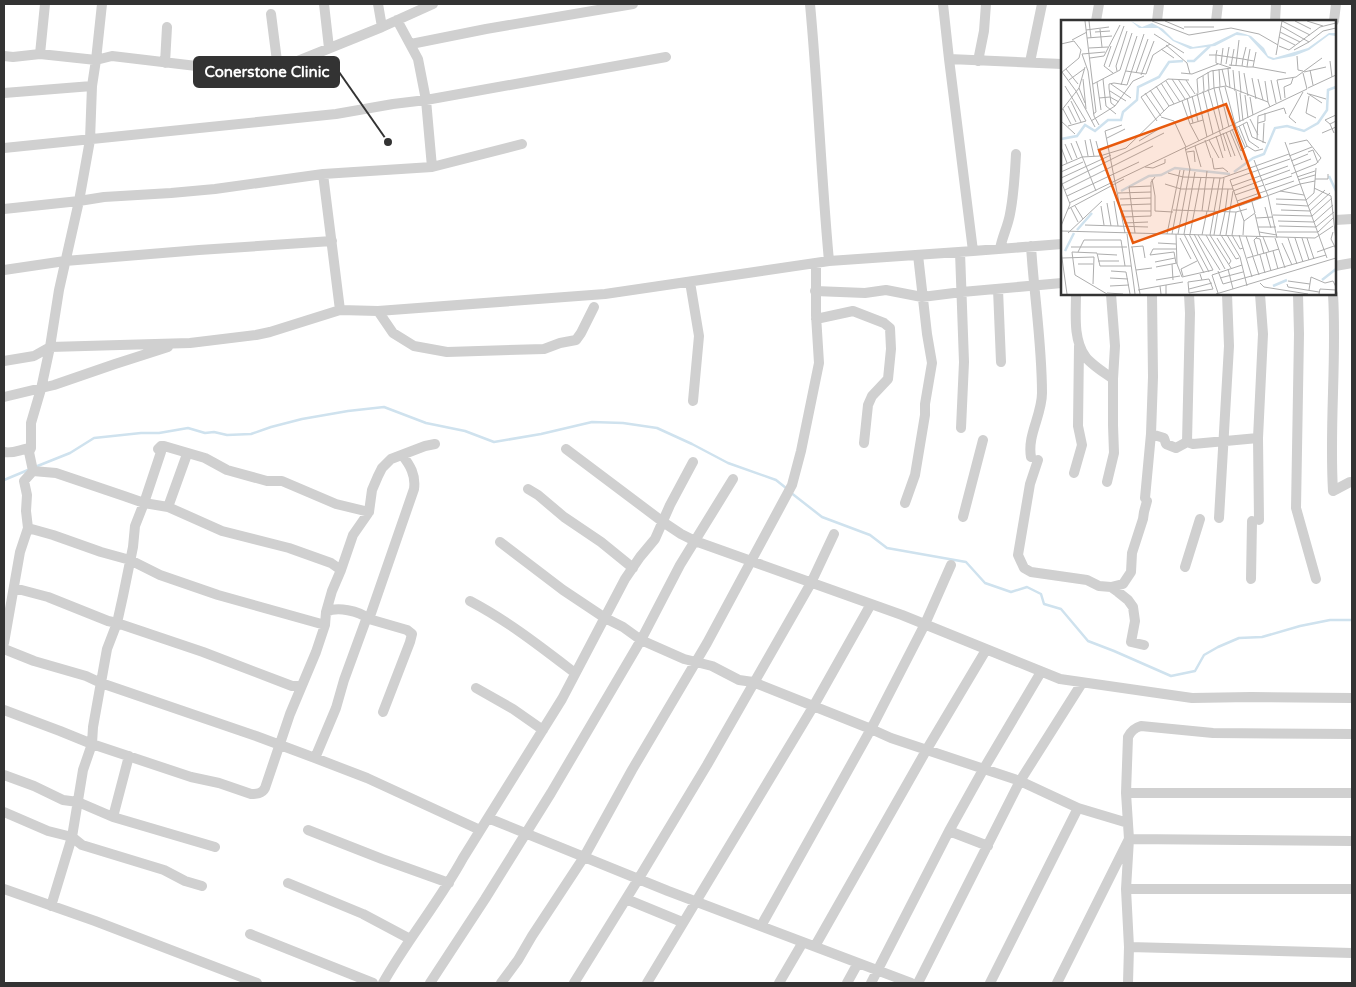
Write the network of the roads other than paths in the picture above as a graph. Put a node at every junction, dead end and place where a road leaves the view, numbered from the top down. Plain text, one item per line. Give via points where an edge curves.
1 (46, 4) edge
2 (102, 4) edge
3 (324, 4) edge
4 (378, 4) edge
5 (433, 4) edge
6 (633, 4) edge
7 (810, 4) edge
8 (943, 4) edge
9 (986, 4) edge
10 (1042, 4) edge
11 (1099, 4) edge
12 (1159, 4) edge
13 (1218, 4) edge
14 (1276, 4) edge
15 (1336, 4) edge
16 (271, 14) dead end
17 (397, 20) junction
18 (1096, 20) edge
19 (1157, 20) edge
20 (1216, 20) edge
21 (1275, 20) edge
22 (1334, 20) edge
23 (166, 26) dead end
24 (382, 26) junction
25 (411, 44) junction
26 (329, 48) junction
27 (40, 54) junction
28 (4, 56) edge
29 (666, 57) dead end
30 (949, 59) junction
31 (96, 60) junction
32 (978, 60) junction
33 (1030, 62) junction
34 (165, 63) junction
35 (1061, 64) edge
36 (278, 69) junction
37 (92, 86) junction
38 (4, 93) edge
39 (426, 100) junction
40 (90, 140) junction
41 (522, 144) dead end
42 (4, 148) edge
43 (1016, 154) dead end
44 (432, 167) junction
45 (323, 174) junction
46 (79, 201) junction
47 (4, 209) edge
48 (1352, 219) edge
49 (1336, 220) edge
50 (332, 241) junction
51 (1061, 244) edge
52 (1031, 246) junction
53 (1000, 249) junction
54 (973, 251) junction
55 (960, 252) junction
56 (918, 255) junction
57 (829, 261) junction
58 (65, 262) junction
59 (816, 263) junction
60 (1352, 263) edge
61 (1336, 266) edge
62 (4, 270) edge
63 (690, 282) junction
64 (1061, 283) edge
65 (1034, 286) junction
66 (998, 288) junction
67 (815, 291) junction
68 (962, 292) junction
69 (1076, 295) edge
70 (1111, 295) edge
71 (1152, 295) edge
72 (1189, 295) edge
73 (1227, 295) edge
74 (1260, 295) edge
75 (1298, 295) edge
76 (1333, 295) edge
77 (922, 297) junction
78 (594, 307) dead end
79 (340, 310) junction
80 (378, 311) junction
81 (816, 319) junction
82 (182, 343) junction
83 (1079, 345) junction
84 (50, 347) junction
85 (4, 361) edge
86 (1001, 362) dead end
87 (1113, 379) junction
88 (40, 389) junction
89 (4, 397) edge
90 (693, 401) dead end
91 (961, 428) dead end
92 (1151, 434) junction
93 (1258, 438) junction
94 (983, 440) dead end
95 (1224, 441) junction
96 (1187, 442) junction
97 (864, 443) dead end
98 (435, 444) dead end
99 (31, 448) junction
100 (566, 449) dead end
101 (4, 452) edge
102 (186, 452) junction
103 (402, 455) junction
104 (693, 462) dead end
105 (33, 472) junction
106 (1074, 473) dead end
107 (733, 479) dead end
108 (1107, 482) dead end
109 (1352, 483) edge
110 (528, 489) dead end
111 (144, 503) junction
112 (905, 503) dead end
113 (168, 508) junction
114 (369, 512) junction
115 (963, 517) dead end
116 (1218, 518) dead end
117 (1200, 519) dead end
118 (663, 522) junction
119 (28, 528) junction
120 (834, 534) dead end
121 (695, 541) junction
122 (500, 542) dead end
123 (130, 560) junction
124 (752, 562) junction
125 (950, 566) dead end
126 (1185, 567) dead end
127 (633, 568) junction
128 (342, 570) junction
129 (1316, 579) dead end
130 (1251, 580) dead end
131 (811, 583) junction
132 (1110, 587) junction
133 (14, 588) junction
134 (470, 602) dead end
135 (871, 604) junction
136 (326, 612) junction
137 (368, 618) junction
138 (605, 618) junction
139 (117, 623) junction
140 (925, 624) junction
141 (325, 625) junction
142 (641, 640) junction
143 (4, 643) edge
144 (1144, 645) dead end
145 (4, 649) edge
146 (986, 650) junction
147 (696, 661) junction
148 (1041, 672) junction
149 (575, 673) junction
150 (753, 682) junction
151 (101, 683) junction
152 (1082, 683) junction
153 (301, 686) junction
154 (476, 688) dead end
155 (1352, 698) edge
156 (813, 707) junction
157 (4, 710) edge
158 (383, 712) dead end
159 (871, 728) junction
160 (543, 730) junction
161 (1352, 734) edge
162 (92, 744) junction
163 (280, 745) junction
164 (927, 749) junction
165 (130, 756) junction
166 (315, 758) junction
167 (983, 770) junction
168 (4, 775) edge
169 (1020, 781) junction
170 (1126, 793) junction
171 (1352, 793) edge
172 (78, 802) junction
173 (1078, 808) junction
174 (4, 812) edge
175 (113, 817) junction
176 (488, 818) junction
177 (1128, 823) junction
178 (308, 830) dead end
179 (480, 830) junction
180 (950, 831) junction
181 (525, 834) junction
182 (72, 837) junction
183 (1129, 839) junction
184 (1352, 841) edge
185 (988, 846) junction
186 (216, 847) dead end
187 (584, 857) junction
188 (639, 878) junction
189 (288, 883) dead end
190 (449, 883) junction
191 (202, 886) dead end
192 (1352, 888) edge
193 (1126, 889) junction
194 (4, 890) edge
195 (626, 898) junction
196 (696, 901) junction
197 (52, 906) junction
198 (682, 922) junction
199 (760, 926) junction
200 (250, 934) dead end
201 (410, 939) junction
202 (803, 942) junction
203 (816, 946) junction
204 (1129, 947) junction
205 (1352, 953) edge
206 (858, 963) junction
207 (878, 971) junction
208 (257, 983) edge
209 (373, 983) edge
210 (383, 983) edge
211 (430, 983) edge
212 (501, 983) edge
213 (574, 983) edge
214 (647, 983) edge
215 (779, 983) edge
216 (847, 983) edge
217 (871, 983) edge
218 (911, 983) edge
219 (918, 983) edge
220 (990, 983) edge
221 (1057, 983) edge
222 (1128, 983) edge

1 - 27 street
2 - 31 street
3 - 26 street
4 - 24 street
5 - 17 street
6 - 25 street
7 - 57 street
8 - 30 street
9 - 32 street
10 - 33 street
11 - 18 street
12 - 19 street
13 - 20 street
14 - 21 street
15 - 22 street
16 - 36 street
17 - 24 street
17 - 25 street
23 - 34 street
24 - 26 street
25 - 39 street via 418,59
26 - 36 street
27 - 28 street
27 - 31 street
29 - 39 street
30 - 32 street
30 - 54 street
31 - 34 street via 112,56
31 - 37 street
32 - 33 street
33 - 35 street
34 - 36 street via 247,72
37 - 38 street
37 - 40 street
39 - 40 street via 336,114
39 - 44 street
40 - 42 street
40 - 46 street
41 - 44 street
43 - 53 street via 1014,193
44 - 45 street
45 - 46 street via 215,189
45 - 50 street
46 - 47 street
46 - 58 street
48 - 49 street
50 - 58 street
50 - 79 street
51 - 52 street
52 - 53 street
52 - 65 street
53 - 54 street
54 - 55 street
55 - 56 street
55 - 68 street
56 - 57 street
56 - 77 street
57 - 59 street
58 - 62 street
58 - 84 street
59 - 63 street
59 - 67 street
60 - 61 street
63 - 80 street via 605,294
63 - 90 street via 699,336
64 - 65 street
65 - 66 street
65 - 132 street via 1042,358 1042,395 1031,438 1030,450 1034,458 1018,554 1024,568 1031,572 1087,580
66 - 68 street
66 - 86 street
67 - 77 street via 865,293 886,290
67 - 81 street
68 - 77 street
68 - 91 street via 964,362
69 - 83 street
70 - 87 street via 1115,346
71 - 92 street
72 - 96 street
73 - 95 street via 1229,346
74 - 93 street via 1263,340
75 - 129 street via 1296,508
76 - 109 street via 1333,491
77 - 112 street via 932,363 915,475
78 - 80 street via 576,340 544,349 447,352 414,346 393,333
79 - 80 street
79 - 82 street via 263,333
81 - 97 street via 852,311 890,328 888,379 868,405
81 - 124 street via 819,363 801,451 789,490
82 - 84 street
82 - 88 street
83 - 87 street via 1085,358
83 - 106 street via 1078,426 1082,445
84 - 85 street via 34,356
84 - 88 street
87 - 108 street via 1114,453
88 - 89 street
88 - 99 street via 31,423
92 - 96 street via 1164,438 1166,444 1176,448
92 - 132 street via 1146,499 1132,554 1131,572 1123,584
93 - 95 street
93 - 130 street
94 - 115 street
95 - 96 street
95 - 116 street
98 - 103 street
99 - 101 street
99 - 105 street
100 - 118 street
102 - 111 street via 159,447 161,452
102 - 113 street
102 - 114 street via 228,470 267,481 282,481 336,504
103 - 114 street via 391,459 382,468 372,490
103 - 137 street via 414,475 414,489
104 - 118 street
105 - 111 street via 56,473
105 - 119 street via 24,481
107 - 121 street
110 - 127 street
111 - 113 street
111 - 123 street via 135,526
113 - 128 street via 222,531 289,548
114 - 128 street via 353,535
117 - 126 street
118 - 121 street
118 - 127 street via 655,539
119 - 123 street
119 - 133 street
120 - 131 street
121 - 124 street
121 - 142 street
122 - 138 street
123 - 139 street
123 - 141 street via 160,575 218,595
124 - 131 street
124 - 147 street
125 - 140 street
127 - 138 street
128 - 136 street
131 - 135 street
131 - 150 street
132 - 144 street via 1133,607 1135,621 1131,642
133 - 139 street
133 - 143 street
134 - 149 street via 517,629
135 - 140 street
135 - 156 street
136 - 137 street via 336,609 356,612
136 - 141 street
137 - 158 street via 412,634
137 - 166 street
138 - 142 street
138 - 149 street
139 - 151 street via 107,649
139 - 153 street via 292,686
140 - 146 street
140 - 159 street
141 - 153 street
142 - 147 street
142 - 181 street
145 - 151 street
146 - 148 street
146 - 164 street
147 - 150 street via 739,680
147 - 187 street
148 - 152 street
148 - 167 street
149 - 160 street
150 - 156 street
150 - 188 street
151 - 162 street
151 - 163 street
152 - 155 street via 1192,698
152 - 169 street
153 - 163 street
154 - 160 street
156 - 159 street
156 - 196 street
157 - 162 street
159 - 164 street
159 - 199 street
160 - 176 street
161 - 170 street via 1212,733 1136,727 1128,737
162 - 165 street
162 - 172 street via 83,770
163 - 165 street via 265,788 256,794
163 - 166 street
164 - 167 street
164 - 203 street
165 - 175 street
166 - 179 street
167 - 169 street
167 - 180 street
168 - 172 street via 63,800
169 - 173 street
169 - 185 street
170 - 171 street
170 - 177 street
172 - 175 street
172 - 182 street
173 - 177 street
173 - 220 street
174 - 182 street via 48,831
175 - 186 street
176 - 179 street
176 - 181 street
177 - 183 street
178 - 190 street
179 - 190 street
180 - 185 street
180 - 207 street
181 - 187 street
181 - 211 street
182 - 191 street via 82,845 164,870
182 - 197 street
183 - 184 street
183 - 193 street
183 - 221 street
185 - 219 street
187 - 188 street
187 - 212 street
188 - 195 street
188 - 196 street
189 - 201 street via 363,914
190 - 201 street
192 - 193 street
193 - 204 street
194 - 197 street
195 - 198 street
195 - 213 street
196 - 198 street
196 - 199 street
197 - 208 street
198 - 214 street
199 - 202 street
200 - 209 street
201 - 210 street
202 - 203 street
202 - 215 street
203 - 206 street
204 - 205 street
204 - 222 street
206 - 207 street
206 - 216 street
207 - 217 street
207 - 218 street

